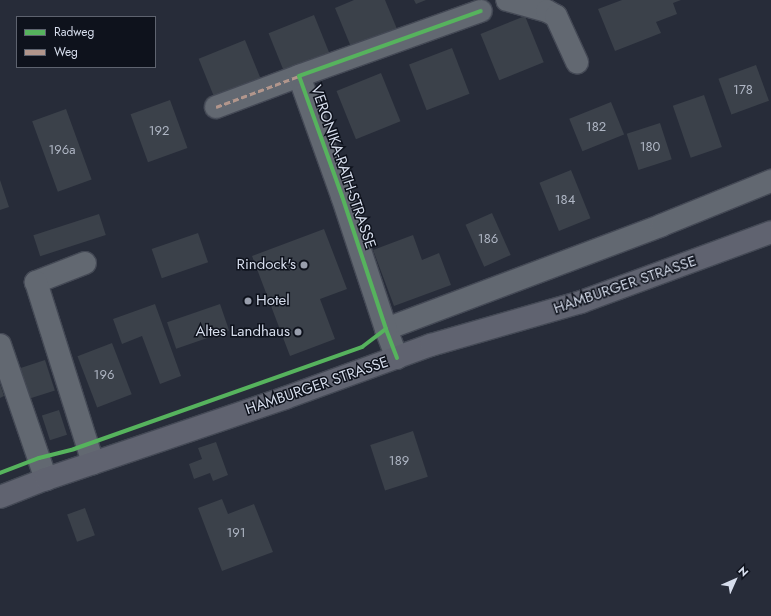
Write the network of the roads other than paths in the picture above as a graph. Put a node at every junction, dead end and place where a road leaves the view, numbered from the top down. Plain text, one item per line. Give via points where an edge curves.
1 (462, 0) edge
2 (507, 0) edge
3 (480, 11) junction
4 (576, 62) dead end
5 (299, 76) junction
6 (216, 108) dead end
7 (771, 181) edge
8 (771, 232) edge
9 (85, 263) dead end
10 (386, 329) junction
11 (0, 345) edge
12 (397, 358) junction
13 (94, 463) junction
14 (46, 479) junction
15 (0, 497) edge

1 - 3 street via 471,8
2 - 3 street, VERONIKA-RATH-STRASSE via 500,7
2 - 4 street via 556,16
3 - 5 street, VERONIKA-RATH-STRASSE
5 - 6 street, VERONIKA-RATH-STRASSE
5 - 10 street, VERONIKA-RATH-STRASSE
7 - 10 street
8 - 12 main road, HAMBURGER STRASSE via 581,302 431,345
9 - 13 street via 36,282
10 - 12 street, VERONIKA-RATH-STRASSE
11 - 14 street
12 - 13 main road, HAMBURGER STRASSE
13 - 14 main road, HAMBURGER STRASSE
14 - 15 main road, HAMBURGER STRASSE

